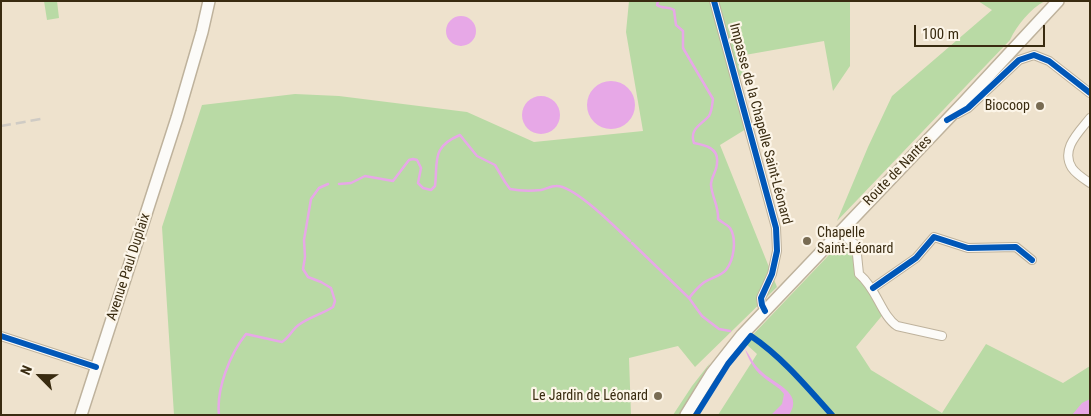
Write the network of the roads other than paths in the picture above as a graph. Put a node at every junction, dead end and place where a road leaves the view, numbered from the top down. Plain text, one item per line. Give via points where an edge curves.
1 (209, 1) edge
2 (714, 1) edge
3 (1058, 1) edge
4 (1090, 93) edge
5 (1090, 118) edge
6 (947, 120) junction
7 (1090, 183) edge
8 (842, 229) junction
9 (1032, 260) dead end
10 (873, 288) junction
11 (765, 311) junction
12 (1, 336) edge
13 (942, 336) dead end
14 (96, 367) junction
15 (81, 415) edge
16 (686, 415) edge

1 - 14 main road, Avenue Paul Duplaix via 177,118
2 - 11 street, Impasse de la Chapelle Saint-Léonard via 776,228 777,251 772,274 761,298
3 - 6 main road, Route de Nantes
4 - 6 street via 1049,61 1034,55 1019,60 968,108
5 - 7 street via 1074,138 1068,153 1072,169
6 - 8 main road, Route de Nantes
8 - 10 street via 856,245 859,274
8 - 11 main road, Route de Nantes
9 - 10 street via 1016,247 968,248 934,237 916,258
10 - 13 street via 897,326
11 - 16 main road, Route de Nantes via 734,344
12 - 14 street
14 - 15 main road, Avenue Paul Duplaix

